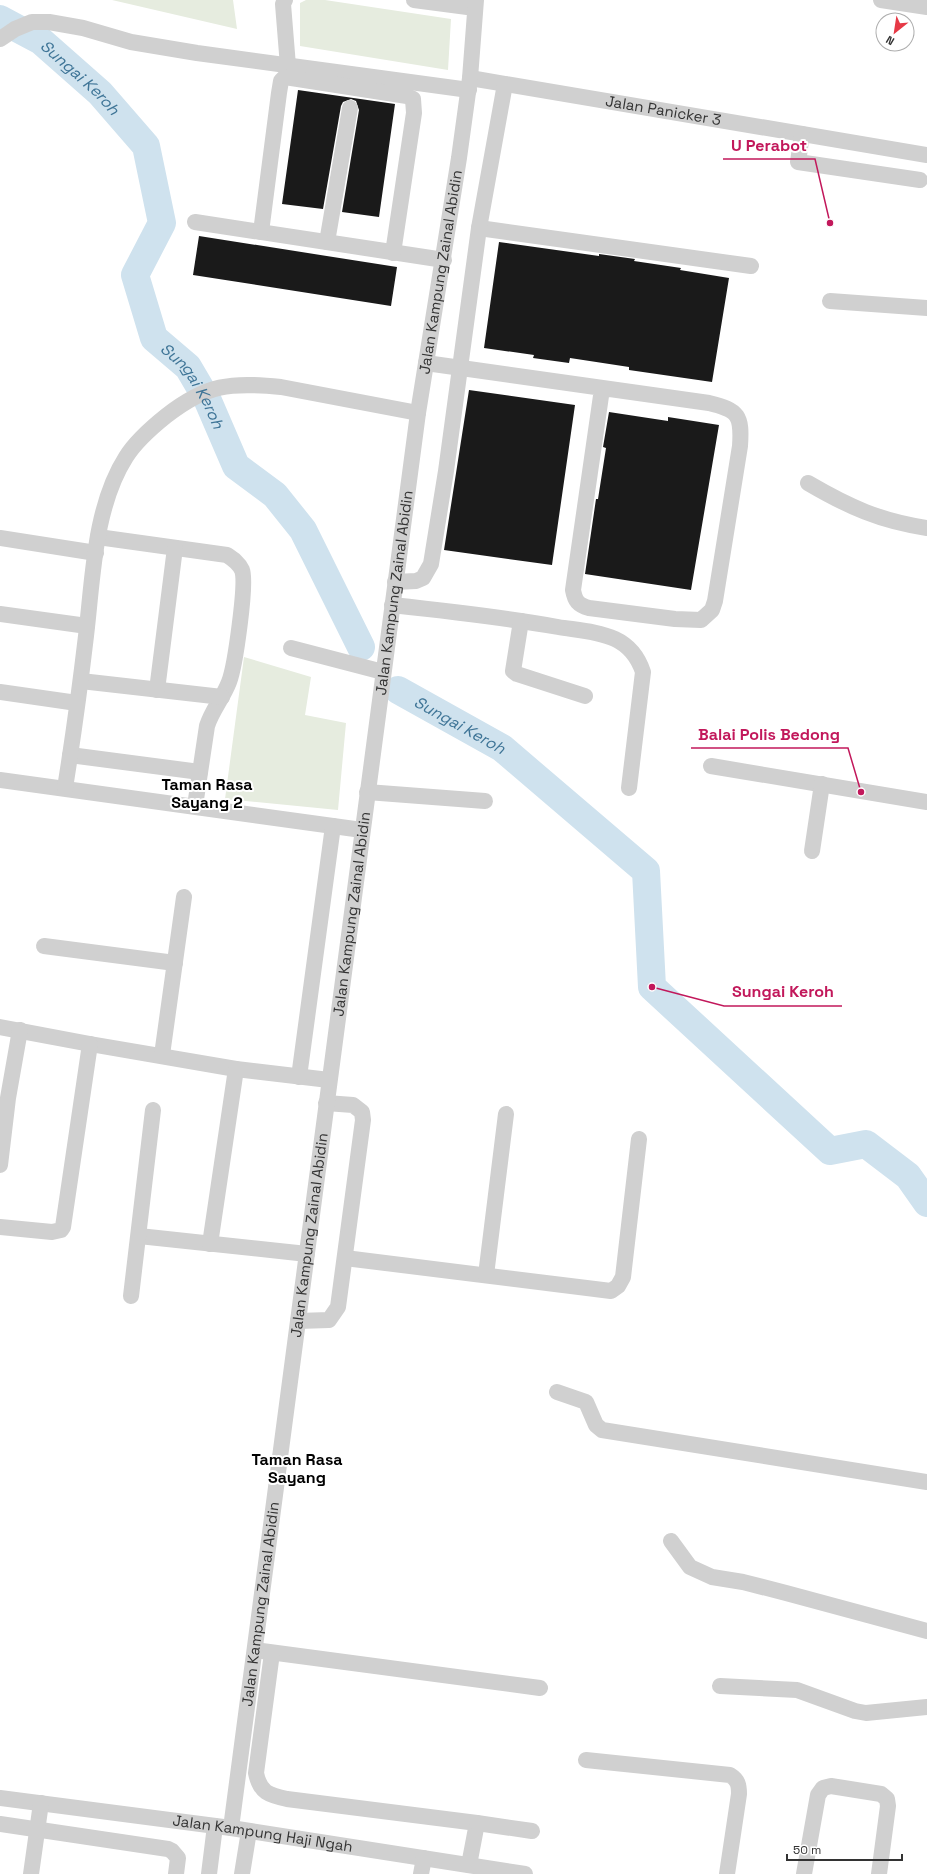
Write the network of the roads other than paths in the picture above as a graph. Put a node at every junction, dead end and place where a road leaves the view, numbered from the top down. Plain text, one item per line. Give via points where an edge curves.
1 (285, 0) edge
2 (414, 0) edge
3 (881, 0) edge
4 (475, 4) edge
5 (927, 7) edge
6 (0, 39) edge
7 (288, 66) junction
8 (469, 84) junction
9 (505, 84) junction
10 (350, 108) dead end
11 (802, 134) junction
12 (927, 155) edge
13 (920, 180) dead end
14 (195, 222) dead end
15 (479, 228) junction
16 (261, 232) junction
17 (327, 242) junction
18 (394, 253) junction
19 (444, 260) junction
20 (751, 266) dead end
21 (830, 301) dead end
22 (927, 308) edge
23 (426, 363) junction
24 (460, 368) junction
25 (602, 389) junction
26 (418, 413) junction
27 (808, 483) dead end
28 (927, 528) edge
29 (98, 537) junction
30 (0, 538) edge
31 (175, 548) junction
32 (96, 553) junction
33 (395, 582) junction
34 (392, 605) junction
35 (0, 614) edge
36 (521, 620) junction
37 (87, 626) junction
38 (291, 648) dead end
39 (383, 672) junction
40 (81, 681) junction
41 (157, 690) junction
42 (0, 692) edge
43 (585, 696) dead end
44 (222, 697) junction
45 (77, 703) junction
46 (70, 755) junction
47 (711, 766) dead end
48 (200, 772) junction
49 (0, 780) edge
50 (822, 784) junction
51 (65, 788) junction
52 (629, 788) dead end
53 (367, 792) junction
54 (485, 801) dead end
55 (927, 802) edge
56 (195, 806) junction
57 (333, 826) junction
58 (362, 830) junction
59 (812, 851) dead end
60 (184, 897) dead end
61 (44, 946) dead end
62 (175, 963) junction
63 (0, 1027) edge
64 (20, 1030) junction
65 (90, 1044) junction
66 (162, 1055) junction
67 (236, 1069) junction
68 (299, 1077) junction
69 (330, 1080) junction
70 (326, 1103) junction
71 (153, 1110) dead end
72 (506, 1114) dead end
73 (639, 1139) dead end
74 (0, 1165) edge
75 (0, 1227) edge
76 (139, 1236) junction
77 (210, 1244) junction
78 (307, 1254) junction
79 (345, 1258) junction
80 (486, 1275) junction
81 (131, 1296) dead end
82 (298, 1321) junction
83 (557, 1392) dead end
84 (927, 1482) edge
85 (671, 1541) dead end
86 (927, 1632) edge
87 (255, 1650) junction
88 (272, 1653) junction
89 (720, 1686) dead end
90 (540, 1688) dead end
91 (927, 1707) edge
92 (586, 1760) dead end
93 (0, 1798) edge
94 (41, 1803) junction
95 (477, 1823) junction
96 (0, 1824) edge
97 (215, 1826) junction
98 (38, 1828) junction
99 (231, 1828) junction
100 (249, 1831) junction
101 (532, 1831) dead end
102 (424, 1858) junction
103 (469, 1865) junction
104 (31, 1874) edge
105 (176, 1874) edge
106 (209, 1874) edge
107 (242, 1874) edge
108 (421, 1874) edge
109 (526, 1874) edge
110 (727, 1874) edge
111 (804, 1874) edge
112 (879, 1874) edge

1 - 7 street via 283,4
2 - 4 street
3 - 5 street
4 - 8 street, Jalan Kampung Zainal Abidin
6 - 7 street, Jalan Panicker 3 via 32,22 62,24 131,42
7 - 8 street, Jalan Panicker 3
8 - 9 street, Jalan Panicker 3
8 - 19 street, Jalan Kampung Zainal Abidin
9 - 11 street, Jalan Panicker 3
9 - 15 street
10 - 17 street
11 - 12 street, Jalan Panicker 3
11 - 13 street via 798,162
14 - 16 street
15 - 20 street
15 - 24 street
16 - 17 street
16 - 18 street via 279,93 284,77 407,96 413,99 414,113
17 - 18 street
18 - 19 street
19 - 23 street, Jalan Kampung Zainal Abidin
21 - 22 street
23 - 24 street
23 - 26 street, Jalan Kampung Zainal Abidin
24 - 25 street
24 - 33 street via 431,564 423,578
25 - 25 street via 573,590 575,599 580,606 589,608 701,620 712,610 715,601 740,446 740,427 736,415 728,408 709,403
26 - 29 street via 281,387 226,385 211,389 193,396 154,426 126,456 109,491
26 - 33 street, Jalan Kampung Zainal Abidin
27 - 28 street via 873,516
29 - 31 street
29 - 32 street
30 - 32 street
31 - 41 street
31 - 44 street via 227,555 236,560 242,569 243,589 232,674
32 - 37 street
33 - 34 street, Jalan Kampung Zainal Abidin
34 - 36 street
34 - 39 street, Jalan Kampung Zainal Abidin
35 - 37 street
36 - 43 street via 513,670 517,674
36 - 52 street via 601,634 627,646 638,657 643,672
37 - 40 street
38 - 39 street
39 - 53 street, Jalan Kampung Zainal Abidin
40 - 41 street
40 - 45 street
41 - 44 street
42 - 45 street
44 - 48 street via 210,715
45 - 46 street
46 - 48 street
46 - 51 street
47 - 50 street
48 - 56 street
49 - 51 street
50 - 55 street
50 - 59 street
51 - 56 street
53 - 54 street
53 - 58 street, Jalan Kampung Zainal Abidin
56 - 57 street
57 - 58 street
57 - 68 street
58 - 69 street, Jalan Kampung Zainal Abidin
60 - 62 street
61 - 62 street
62 - 66 street
63 - 64 street
64 - 65 street
64 - 74 street
65 - 66 street
65 - 75 street via 63,1227 52,1232
66 - 67 street
67 - 68 street
67 - 77 street
68 - 69 street
69 - 70 street, Jalan Kampung Zainal Abidin
70 - 78 street, Jalan Kampung Zainal Abidin
70 - 79 street via 353,1105 362,1112
71 - 76 street
72 - 80 street
73 - 80 street via 623,1277 618,1286 611,1291
76 - 77 street
76 - 81 street
77 - 78 street
78 - 82 street, Jalan Kampung Zainal Abidin
79 - 80 street
79 - 82 street via 338,1307 333,1315 329,1320 320,1322
82 - 87 street, Jalan Kampung Zainal Abidin
83 - 84 street via 586,1402 596,1425 602,1430
85 - 86 street via 690,1567 712,1577 786,1593
87 - 88 street
87 - 99 street, Jalan Kampung Zainal Abidin
88 - 90 street
88 - 95 street via 256,1773 258,1784 265,1792 287,1799
89 - 91 street via 797,1690 866,1713
92 - 110 street via 719,1774 736,1779 739,1794
93 - 94 street, Jalan Kampung Haji Ngah
94 - 97 street, Jalan Kampung Haji Ngah
94 - 98 street
95 - 101 street
95 - 103 street
96 - 98 street
97 - 99 street, Jalan Kampung Haji Ngah
97 - 106 street
98 - 104 street
98 - 105 street via 172,1851 178,1858
99 - 100 street, Jalan Kampung Haji Ngah
100 - 102 street, Jalan Kampung Haji Ngah
100 - 107 street
102 - 103 street, Jalan Kampung Haji Ngah
102 - 108 street
103 - 109 street, Jalan Kampung Haji Ngah
111 - 112 street via 818,1794 823,1788 831,1786 881,1794 887,1799

